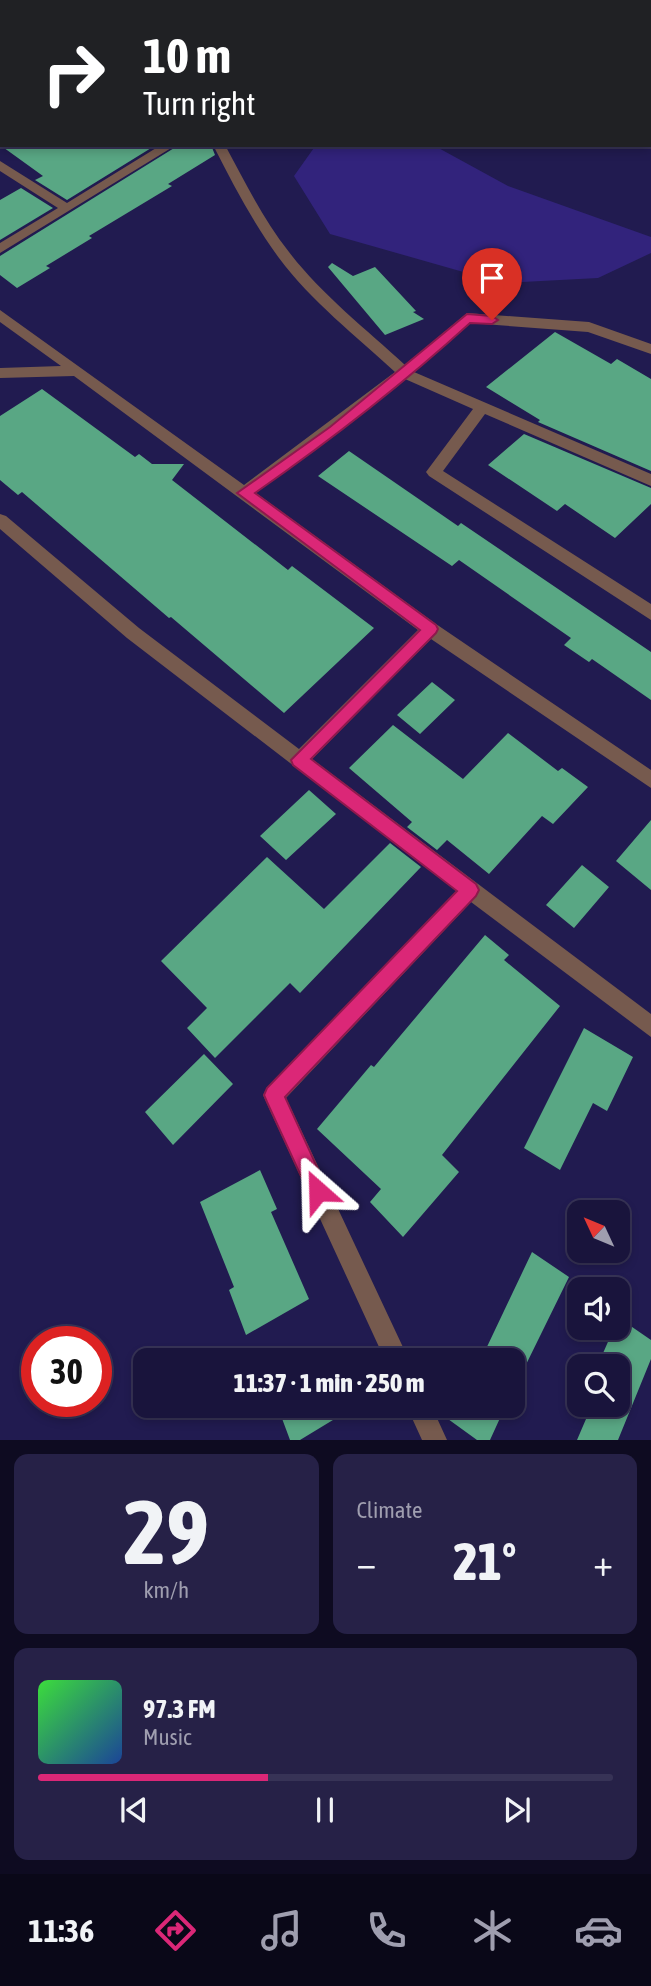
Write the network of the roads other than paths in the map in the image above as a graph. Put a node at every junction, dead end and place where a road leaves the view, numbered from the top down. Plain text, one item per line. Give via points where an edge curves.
1 (167, 147) edge
2 (220, 147) edge
3 (0, 165) edge
4 (66, 208) junction
5 (0, 249) edge
6 (0, 315) edge
7 (651, 349) edge
8 (78, 371) junction
9 (0, 373) edge
10 (406, 374) junction
11 (482, 407) junction
12 (651, 480) edge
13 (244, 493) junction
14 (0, 520) edge
15 (651, 613) edge
16 (430, 629) junction
17 (299, 760) junction
18 (651, 780) edge
19 (470, 890) junction
20 (651, 1027) edge
21 (391, 1348) edge
22 (424, 1418) edge
23 (435, 1440) edge

1 - 4 street
2 - 10 street via 284,255
3 - 4 street
4 - 5 street
6 - 8 street
7 - 10 street via 589,327 467,318
8 - 9 street
8 - 13 street
10 - 11 street
10 - 13 street
11 - 12 street
11 - 15 street via 434,472
13 - 16 street
14 - 17 street via 134,633
16 - 17 street
16 - 18 street
17 - 19 street
19 - 20 street
19 - 21 street via 274,1095
22 - 23 street

